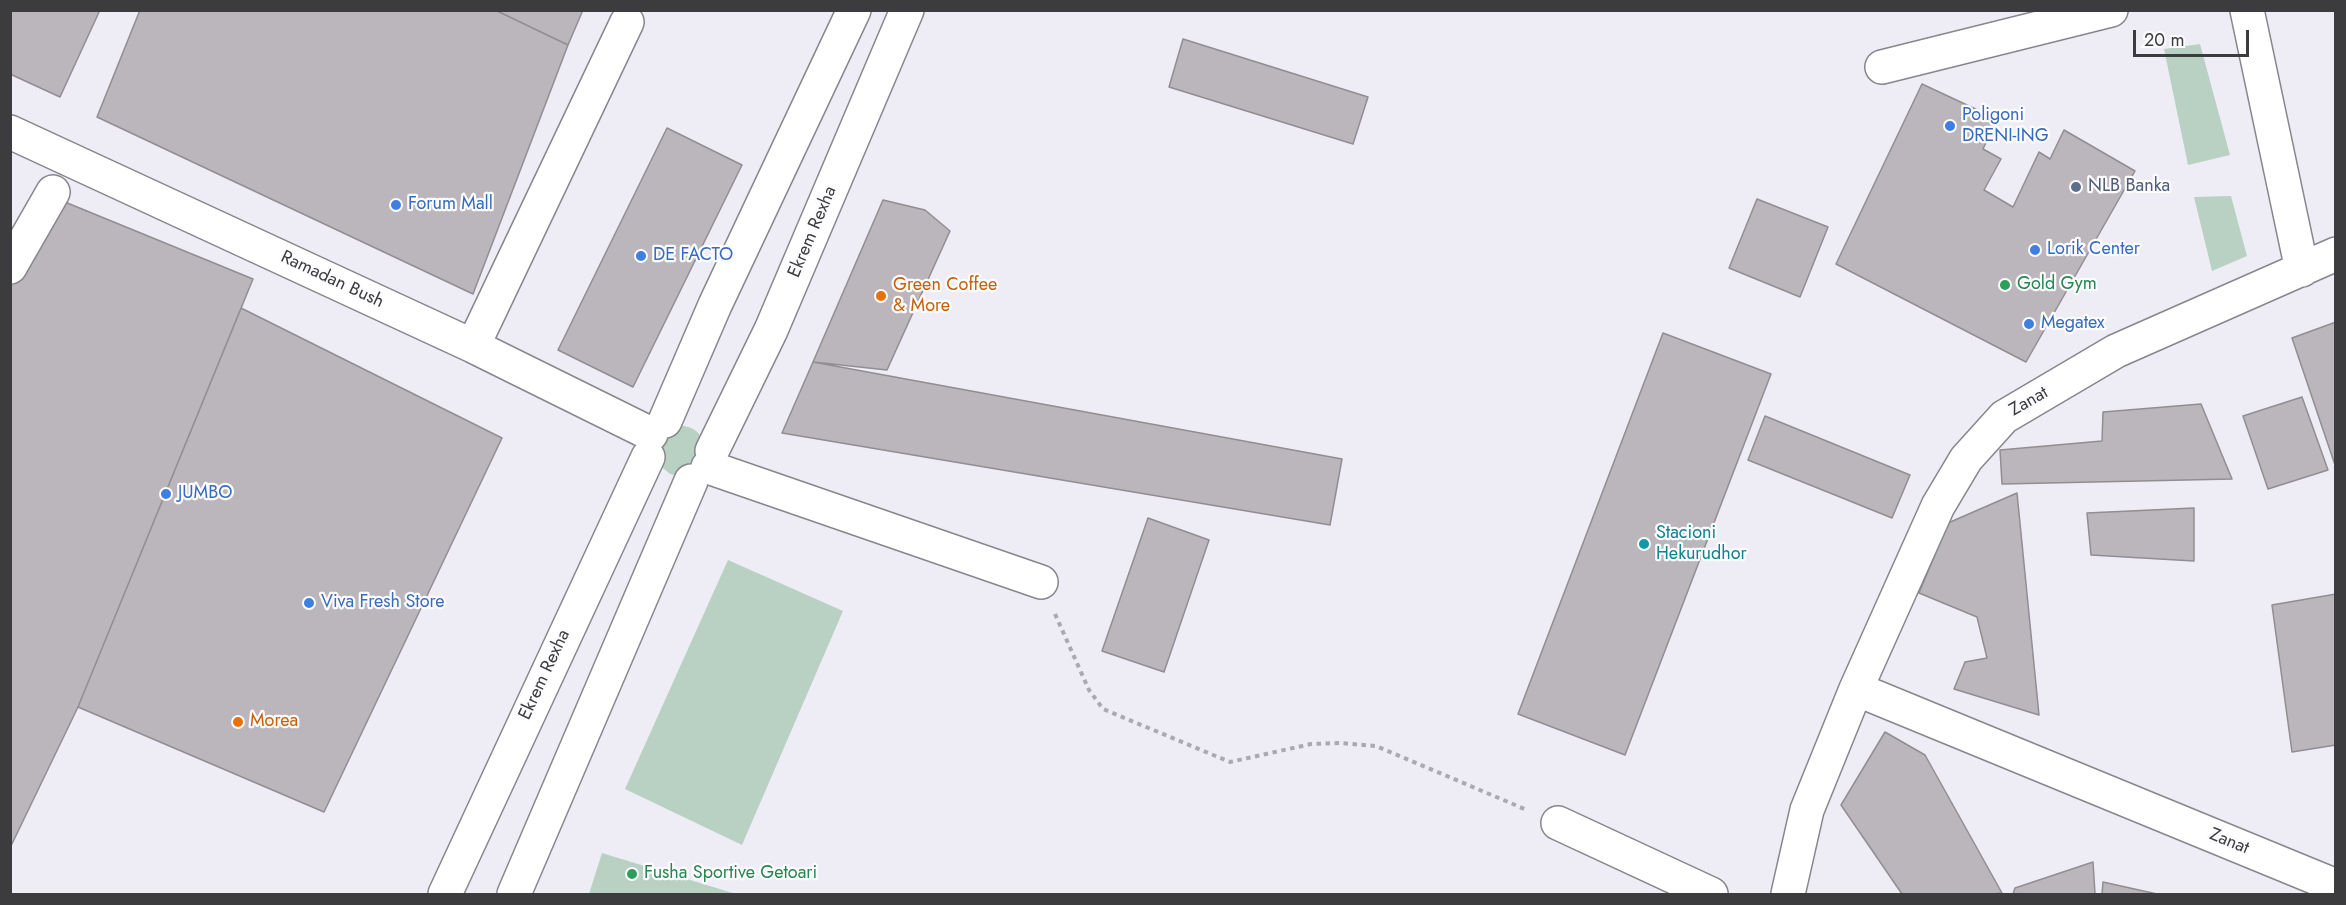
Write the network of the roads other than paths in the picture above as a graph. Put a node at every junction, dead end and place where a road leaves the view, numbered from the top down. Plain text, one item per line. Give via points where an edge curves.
1 (854, 10) edge
2 (907, 10) edge
3 (2111, 10) edge
4 (2247, 10) edge
5 (627, 22) dead end
6 (1882, 68) dead end
7 (10, 132) edge
8 (53, 192) dead end
9 (2336, 254) edge
10 (10, 267) edge
11 (2302, 270) junction
12 (473, 345) junction
13 (655, 437) junction
14 (704, 466) junction
15 (1041, 582) road end
16 (1856, 689) junction
17 (1558, 823) road end
18 (2336, 886) edge
19 (445, 894) edge
20 (514, 894) edge
21 (1711, 894) edge
22 (1788, 894) edge

1 - 13 street, Ekrem Rexha
2 - 14 street, Ekrem Rexha via 771,330
3 - 6 street
4 - 11 street
5 - 12 street
7 - 12 street, Ramadan Bush
8 - 10 street
9 - 11 street, Zanat
11 - 16 street, Zanat via 2116,351 2004,417 1966,459 1938,506
12 - 13 street, Ramadan Bush
13 - 14 street via 651,466 658,475 680,483
13 - 14 street via 676,417 697,422 709,435
13 - 19 street, Ekrem Rexha
14 - 15 street
14 - 20 street, Ekrem Rexha
16 - 18 street, Zanat
16 - 22 street, Zanat via 1807,810
17 - 21 street

